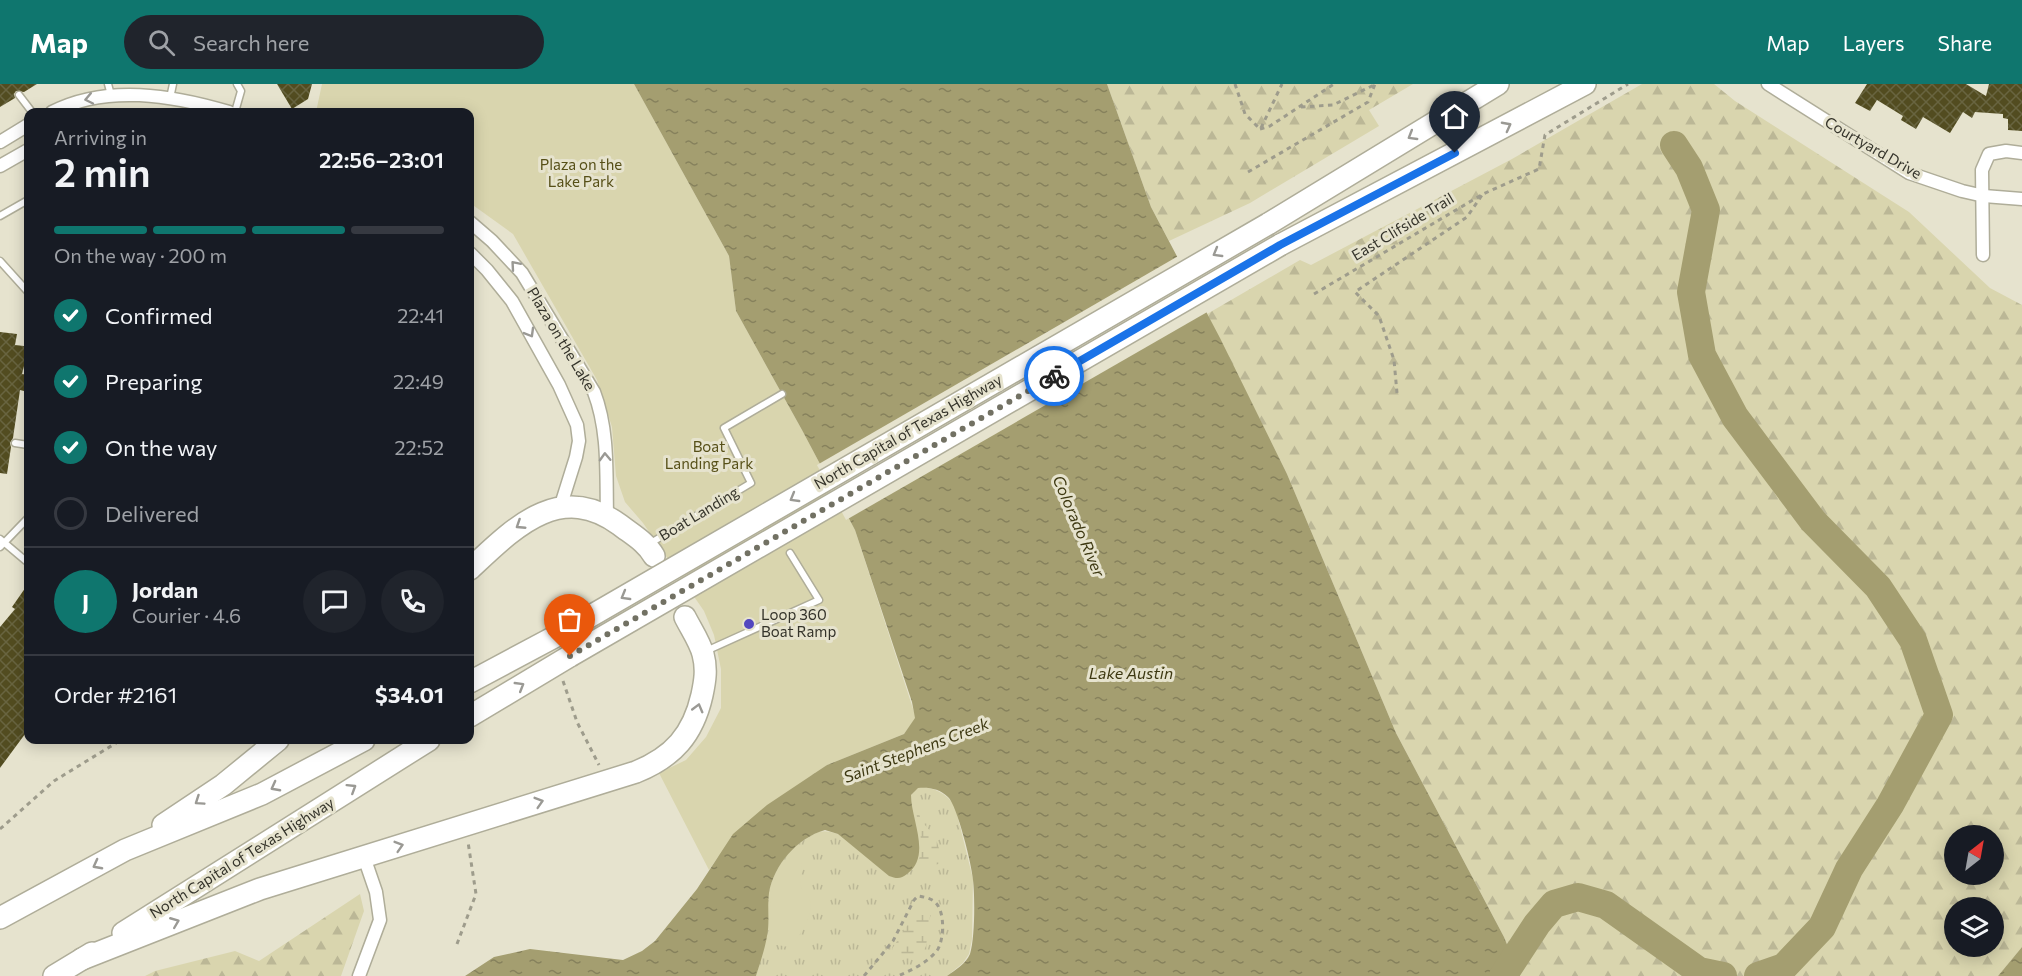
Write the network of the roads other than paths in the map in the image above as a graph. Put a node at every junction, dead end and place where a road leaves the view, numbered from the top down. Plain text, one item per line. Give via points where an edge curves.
1 (173, 84) edge
2 (237, 84) edge
3 (1498, 84) edge
4 (1586, 84) edge
5 (1768, 84) edge
6 (110, 89) edge
7 (19, 95) dead end
8 (170, 98) junction
9 (29, 108) edge
10 (60, 108) edge
11 (216, 108) edge
12 (236, 108) edge
13 (24, 127) edge
14 (0, 142) edge
15 (24, 152) edge
16 (2022, 153) edge
17 (0, 166) edge
18 (1984, 196) junction
19 (2022, 199) edge
20 (24, 202) edge
21 (0, 216) edge
22 (474, 225) edge
23 (1983, 255) dead end
24 (474, 257) edge
25 (0, 261) edge
26 (24, 288) edge
27 (782, 394) dead end
28 (15, 443) dead end
29 (24, 444) edge
30 (560, 508) junction
31 (607, 515) junction
32 (24, 522) edge
33 (1, 543) edge
34 (650, 551) joint
35 (790, 553) dead end
36 (24, 560) edge
37 (474, 565) edge
38 (685, 617) dead end
39 (703, 653) junction
40 (474, 680) edge
41 (474, 714) edge
42 (273, 744) edge
43 (356, 744) edge
44 (423, 744) edge
45 (125, 850) junction
46 (364, 857) junction
47 (0, 918) edge
48 (82, 960) junction
49 (54, 976) edge
50 (359, 976) edge

1 - 8 lane
2 - 12 lane via 241,91
3 -> 40 highway, North Capital of Texas Highway, bridge via 1268,224
41 -> 4 highway, North Capital of Texas Highway, bridge via 1280,245
5 - 18 street, Courtyard Drive via 1909,173
6 - 8 street
6 -> 10 street
7 - 9 lane
8 - 11 street
13 - 14 street
15 - 17 street
16 - 18 street via 1989,154 1982,170
18 - 19 street, Courtyard Drive
18 - 23 street
20 - 21 lane
31 -> 22 street, Plaza on the Lake via 604,430 594,392 522,273
24 -> 30 street, Plaza on the Lake via 512,301 577,425 576,457
25 - 26 lane
27 - 34 lane, Boat Landing via 724,428 751,483
28 - 29 lane
30 - 31 highway via 584,508
30 -> 37 highway via 536,515 515,528
31 - 34 highway
32 - 33 lane
33 - 36 lane
35 - 39 lane via 819,600
38 - 39 highway
46 -> 39 highway via 653,765 691,730 706,676
42 -> 45 highway via 223,784
43 -> 45 highway via 262,794
48 -> 44 highway, North Capital of Texas Highway
45 -> 47 highway
48 -> 46 highway via 260,889
46 - 50 street via 376,892 380,920
48 - 49 highway, North Capital of Texas Highway

